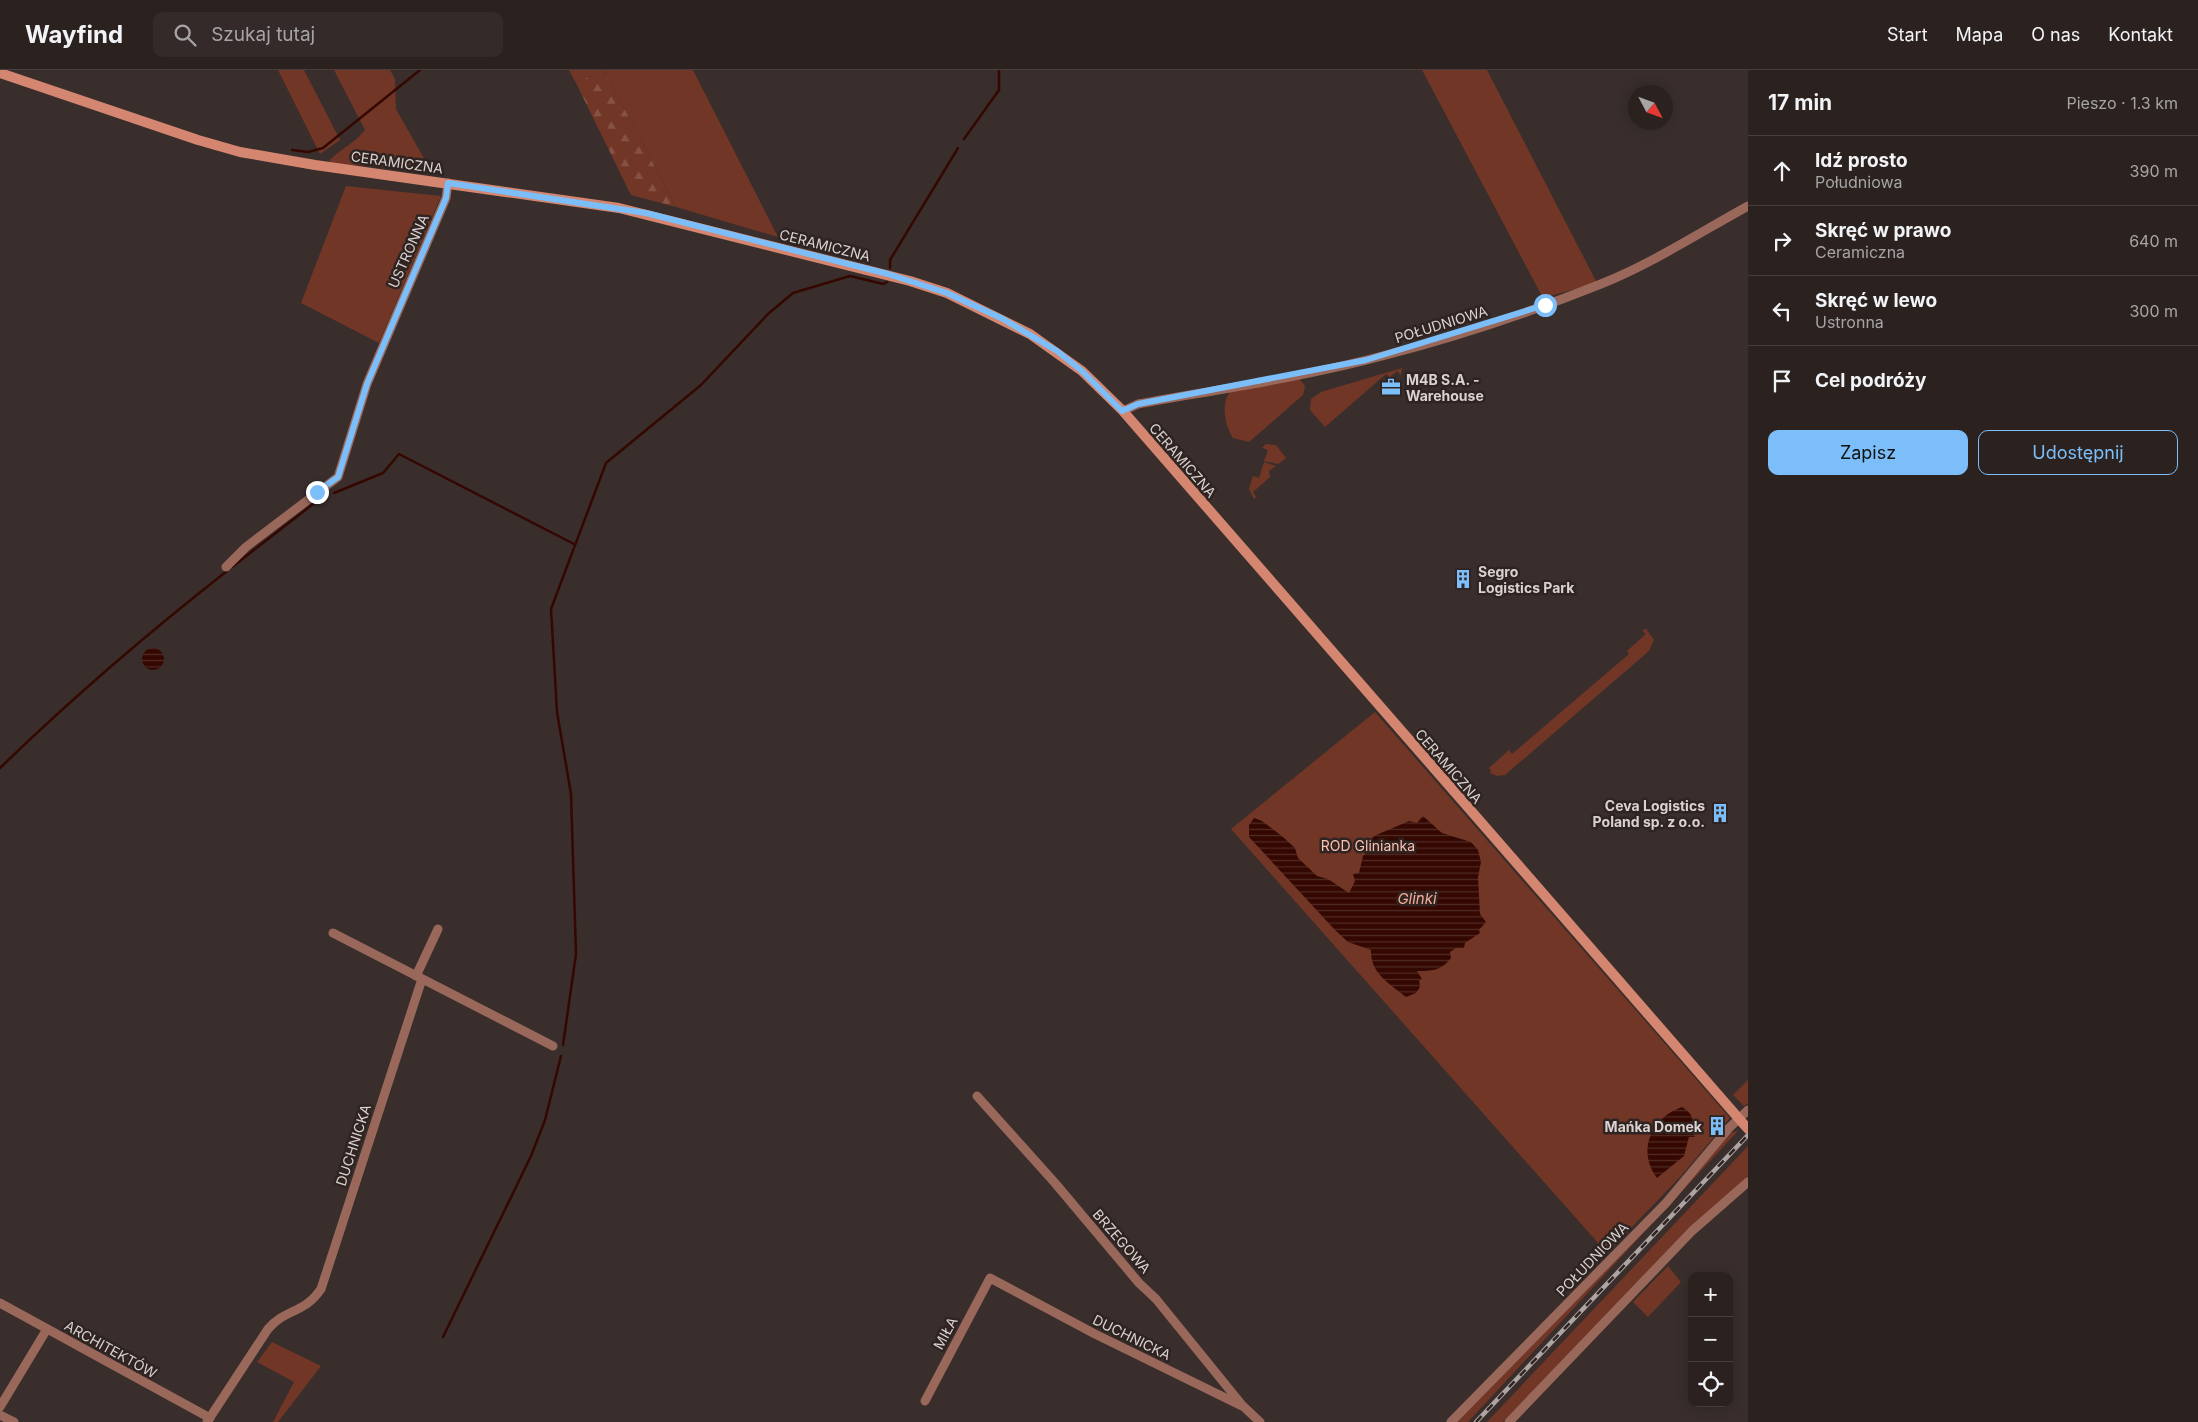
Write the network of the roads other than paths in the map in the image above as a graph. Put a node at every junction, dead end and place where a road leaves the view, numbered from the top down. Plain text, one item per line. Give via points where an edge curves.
1 (0, 73) edge
2 (448, 183) junction
3 (1748, 206) edge
4 (1122, 411) junction
5 (226, 567) dead end
6 (438, 929) dead end
7 (333, 933) dead end
8 (419, 978) junction
9 (553, 1046) dead end
10 (977, 1096) dead end
11 (1748, 1110) edge
12 (1739, 1118) junction
13 (1748, 1129) edge
14 (1748, 1182) edge
15 (990, 1278) joint
16 (0, 1303) edge
17 (47, 1328) junction
18 (925, 1401) dead end
19 (0, 1407) edge
20 (1244, 1407) junction
21 (0, 1415) edge
22 (208, 1420) edge
23 (14, 1422) edge
24 (1260, 1422) edge
25 (1451, 1422) edge
26 (1508, 1422) edge

1 - 2 main road, CERAMICZNA via 240,152
2 - 4 main road, CERAMICZNA via 646,213 888,274 947,293 1003,319 1057,351
2 - 5 street, USTRONNA via 446,198 367,384 338,477 246,547
3 - 4 street, POŁUDNIOWA via 1674,250 1611,279 1507,318 1373,359 1138,404
4 - 12 main road, CERAMICZNA
6 - 8 street, DUCHNICKA
7 - 8 street
8 - 9 street
8 - 22 street, DUCHNICKA via 321,1289 312,1302 274,1322
10 - 20 street, BRZEGOWA via 1156,1299
11 - 12 street, POŁUDNIOWA
12 - 13 main road, CERAMICZNA
12 - 25 street, POŁUDNIOWA via 1666,1203
14 - 26 street via 1673,1250
15 - 18 street, MIŁA
15 - 20 street, DUCHNICKA
16 - 17 street, ARCHITEKTÓW
17 - 19 street
17 - 22 street, ARCHITEKTÓW
20 - 24 street, DUCHNICKA
21 - 23 street

